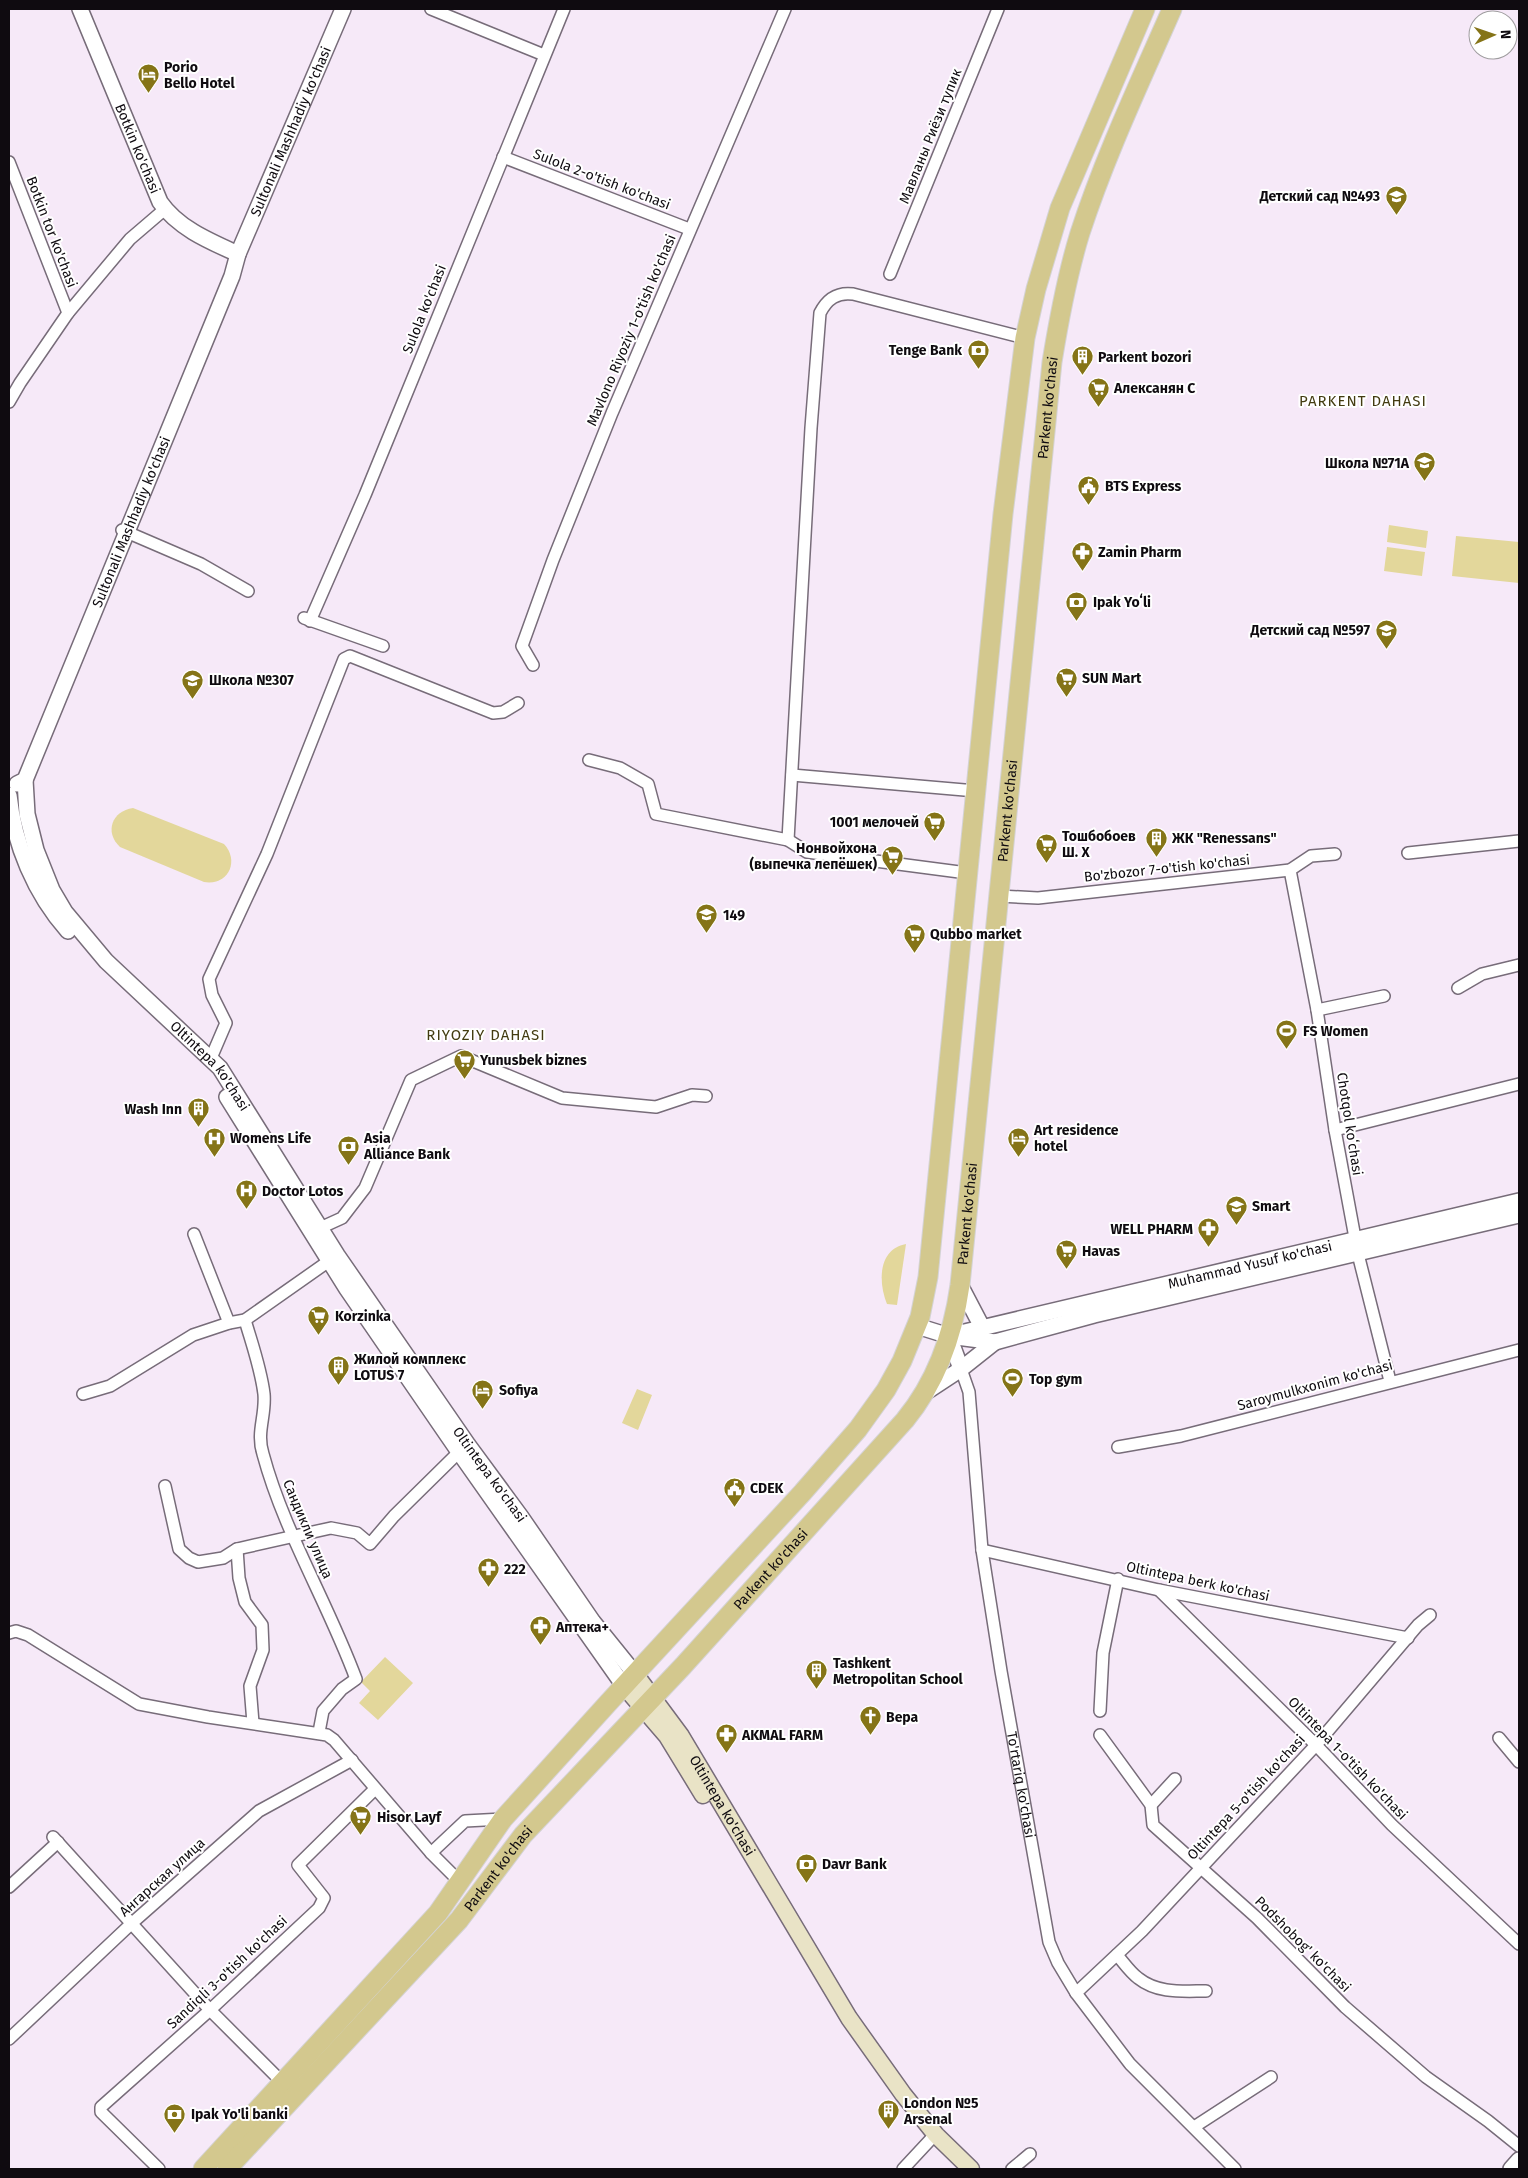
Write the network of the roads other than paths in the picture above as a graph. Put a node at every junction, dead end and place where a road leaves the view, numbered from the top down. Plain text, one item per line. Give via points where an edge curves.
1 (80, 9) edge
2 (343, 9) edge
3 (431, 9) edge
4 (564, 9) edge
5 (785, 9) edge
6 (998, 9) edge
7 (1145, 9) edge
8 (1172, 9) edge
9 (544, 55) junction
10 (503, 157) junction
11 (9, 162) edge
12 (165, 209) junction
13 (689, 229) junction
14 (238, 254) junction
15 (890, 274) dead end
16 (68, 313) junction
17 (1025, 338) junction
18 (9, 402) edge
19 (125, 532) junction
20 (248, 591) dead end
21 (383, 646) dead end
22 (533, 665) dead end
23 (518, 702) dead end
24 (589, 760) dead end
25 (792, 775) junction
26 (24, 780) junction
27 (9, 790) edge
28 (976, 791) junction
29 (9, 795) edge
30 (788, 840) junction
31 (1519, 841) edge
32 (1408, 853) dead end
33 (1335, 854) dead end
34 (1290, 870) junction
35 (967, 873) junction
36 (999, 896) junction
37 (1519, 965) edge
38 (1458, 988) dead end
39 (1384, 996) dead end
40 (1317, 1010) junction
41 (164, 1020) junction
42 (205, 1056) junction
43 (1519, 1084) edge
44 (706, 1096) dead end
45 (1335, 1130) junction
46 (1519, 1201) edge
47 (1519, 1215) edge
48 (315, 1231) junction
49 (194, 1234) dead end
50 (1357, 1246) junction
51 (329, 1261) junction
52 (960, 1286) junction
53 (245, 1320) junction
54 (229, 1323) junction
55 (917, 1326) junction
56 (982, 1327) junction
57 (949, 1336) junction
58 (995, 1342) junction
59 (1519, 1350) edge
60 (961, 1369) junction
61 (1390, 1381) junction
62 (926, 1392) junction
63 (83, 1394) dead end
64 (1118, 1447) dead end
65 (464, 1449) junction
66 (165, 1486) dead end
67 (293, 1536) junction
68 (237, 1549) junction
69 (982, 1550) junction
70 (1118, 1580) junction
71 (1159, 1590) junction
72 (1430, 1616) dead end
73 (9, 1633) edge
74 (1408, 1638) junction
75 (630, 1680) junction
76 (648, 1703) junction
77 (1100, 1711) dead end
78 (253, 1723) junction
79 (319, 1732) junction
80 (1100, 1735) dead end
81 (1499, 1738) dead end
82 (1316, 1745) junction
83 (352, 1760) junction
84 (1519, 1762) edge
85 (1174, 1779) dead end
86 (375, 1790) junction
87 (1151, 1805) junction
88 (503, 1819) junction
89 (431, 1853) junction
90 (1201, 1866) junction
91 (460, 1882) junction
92 (9, 1887) edge
93 (131, 1924) junction
94 (1519, 1944) edge
95 (1117, 1955) junction
96 (1206, 1991) dead end
97 (1076, 1993) junction
98 (210, 2010) junction
99 (9, 2039) edge
100 (1271, 2077) dead end
101 (282, 2084) junction
102 (1194, 2127) junction
103 (933, 2137) junction
104 (1519, 2146) edge
105 (1030, 2154) dead end
106 (1519, 2160) edge
107 (159, 2169) edge
108 (203, 2169) edge
109 (227, 2169) edge
110 (903, 2169) edge
111 (959, 2169) edge
112 (971, 2169) edge
113 (1012, 2169) edge
114 (1235, 2169) edge
115 (1511, 2169) edge

1 - 12 street, Botkin ko'chasi
2 - 14 street, Sultonali Mashhadiy ko'chasi
3 - 9 street
4 - 9 street, Sulola ko'chasi
5 - 13 street, Mavlono Riyoziy 1-o'tish ko'chasi
6 - 15 street, Мавланы Риёзи тупик
7 - 17 main road, Parkent ko'chasi via 1060,208
8 - 36 main road, Parkent ko'chasi via 1098,183 1080,234 1062,304 1052,362
9 - 10 street, Sulola ko'chasi
10 - 13 street, Sulola 2-o'tish ko'chasi
10 - 21 street, Sulola ko'chasi via 364,495 307,620
11 - 16 street, Botkin tor ko'chasi
12 - 14 street, Botkin ko'chasi via 192,232
12 - 16 street, Botkin tor ko'chasi via 130,239
13 - 22 street, Mavlono Riyoziy 1-o'tish ko'chasi via 526,631 522,646
14 - 19 street, Sultonali Mashhadiy ko'chasi via 232,276
16 - 18 street, Botkin tor ko'chasi
17 - 25 street via 854,294 842,293 833,297 820,313 810,428
17 - 28 main road, Parkent ko'chasi via 1004,505
19 - 20 street via 201,564
19 - 26 street, Sultonali Mashhadiy ko'chasi
19 - 27 street, Sultonali Mashhadiy ko'chasi via 17,779 16,795
23 - 42 street via 503,712 492,713 346,656 267,854 210,979 212,994 226,1024
24 - 30 street via 620,768 648,784 656,814
25 - 28 street
25 - 30 street
26 - 27 street, Sultonali Mashhadiy ko'chasi
26 - 41 street, Oltintepa ko'chasi via 27,814 36,850 52,890 65,912 106,961
28 - 35 main road, Parkent ko'chasi
29 - 41 street, Oltintepa ko'chasi via 26,862 50,907 74,937
30 - 35 street via 807,852
31 - 32 street
33 - 34 street, Bo'zbozor 7-o'tish ko'chasi via 1311,856
34 - 36 street, Bo'zbozor 7-o'tish ko'chasi via 1038,898
34 - 40 street, Chotqol koʻchasi
35 - 55 main road, Parkent ko'chasi via 928,1277
36 - 52 main road, Parkent ko'chasi
37 - 38 street via 1482,974
39 - 40 street
40 - 45 street, Chotqol koʻchasi
41 - 42 street, Oltintepa ko'chasi
42 - 48 street, Oltintepa ko'chasi
43 - 45 street
44 - 48 street via 692,1094 656,1107 562,1098 461,1056 411,1080 365,1188 342,1218
45 - 50 street, Chotqol koʻchasi
46 - 50 street, Muhammad Yusuf ko'chasi
47 - 50 street, Muhammad Yusuf ko'chasi
48 - 51 street, Oltintepa ko'chasi
48 - 65 street, Oltintepa ko'chasi
49 - 54 street
50 - 56 street, Muhammad Yusuf ko'chasi
50 - 58 street, Muhammad Yusuf ko'chasi
50 - 61 street, Chotqol koʻchasi
51 - 53 street
51 - 65 street, Oltintepa ko'chasi
52 - 56 street
52 - 57 main road, Parkent ko'chasi
53 - 54 street
53 - 67 street, Сандикли улица via 264,1393 259,1434 262,1453
54 - 63 street via 194,1335 110,1386
55 - 57 street, Muhammad Yusuf ko'chasi
55 - 75 main road, Parkent ko'chasi via 894,1376 858,1429
56 - 57 street, Muhammad Yusuf ko'chasi
57 - 58 street, Muhammad Yusuf ko'chasi
57 - 60 street, To'rtariq ko'chasi
57 - 62 main road, Parkent ko'chasi
58 - 60 street, Muhammad Yusuf ko'chasi
59 - 61 street, Saroymulkxonim ko'chasi
60 - 62 street, Muhammad Yusuf ko'chasi
60 - 69 street, To'rtariq ko'chasi via 969,1392
61 - 64 street, Saroymulkxonim ko'chasi via 1181,1436
62 - 76 main road, Parkent ko'chasi via 905,1420
65 - 67 street via 394,1516 370,1544 357,1533 331,1528
65 - 75 street, Oltintepa ko'chasi
66 - 68 street via 179,1549 188,1558 198,1562 222,1558
67 - 68 street
67 - 79 street, Сандикли улица via 356,1679 342,1689 323,1711
68 - 78 street via 245,1602 262,1625 263,1650 250,1686
69 - 70 street, Oltintepa berk ko'chasi
69 - 97 street, To'rtariq ko'chasi via 1046,1931 1058,1963
70 - 71 street, Oltintepa berk ko'chasi
70 - 77 street via 1103,1653
71 - 74 street, Oltintepa berk ko'chasi
71 - 82 street, Oltintepa 1-o'tish ko'chasi
72 - 74 street, Oltintepa 5-o'tish ko'chasi
73 - 78 street via 28,1635 139,1704
74 - 82 street, Oltintepa 5-o'tish ko'chasi
75 - 76 main road, Oltintepa ko'chasi
75 - 88 main road, Parkent ko'chasi
76 - 103 main road, Oltintepa ko'chasi via 897,2100
76 - 109 main road, Parkent ko'chasi via 523,1835 458,1920
78 - 79 street
79 - 83 street via 334,1740
80 - 87 street, Podshobog' ko'chasi
81 - 84 street
82 - 90 street, Oltintepa 5-o'tish ko'chasi
82 - 94 street, Oltintepa 1-o'tish ko'chasi via 1424,1856
83 - 86 street
83 - 93 street, Ангарская улица via 259,1811
85 - 87 street
86 - 89 street
86 - 98 street, Sandiqli 3-o'tish ko'chasi via 298,1865 324,1898 319,1908
87 - 90 street, Podshobog' ko'chasi via 1153,1825
88 - 89 street via 465,1821
88 - 91 main road, Parkent ko'chasi
89 - 91 street
90 - 95 street, Oltintepa 5-o'tish ko'chasi
90 - 104 street, Podshobog' ko'chasi via 1345,2007 1426,2077
91 - 101 main road, Parkent ko'chasi via 438,1913
92 - 93 street via 55,1839
93 - 98 street
93 - 99 street, Ангарская улица
95 - 96 street via 1139,1979 1151,1985 1168,1991
95 - 97 street, Oltintepa 5-o'tish ko'chasi
97 - 102 street, To'rtariq ko'chasi via 1130,2064
98 - 101 street
98 - 107 street, Sandiqli 3-o'tish ko'chasi via 101,2108 100,2112
100 - 102 street
101 - 108 main road, Parkent ko'chasi
102 - 114 street, To'rtariq ko'chasi
103 - 110 street
103 - 111 main road, Oltintepa ko'chasi
103 - 112 main road, Oltintepa ko'chasi
105 - 113 street
106 - 115 street

